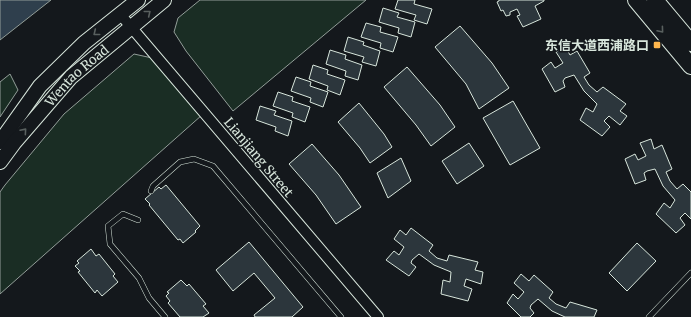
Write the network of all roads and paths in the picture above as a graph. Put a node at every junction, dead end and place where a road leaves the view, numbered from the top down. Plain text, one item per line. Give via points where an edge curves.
1 (138, 0) edge
2 (164, 0) edge
3 (636, 0) edge
4 (655, 0) edge
5 (120, 14) junction
6 (131, 27) junction
7 (690, 38) edge
8 (691, 66) edge
9 (0, 142) edge
10 (0, 162) edge
11 (150, 191) dead end
12 (138, 220) dead end
13 (691, 273) edge
14 (165, 317) edge
15 (342, 317) edge
16 (378, 317) edge
17 (649, 317) edge

1 - 5 main road, Wentao Road
6 -> 2 main road, Wentao Road
3 -> 8 main road
4 - 7 main road
5 - 6 street, Lianjiang Street
5 -> 9 main road, Wentao Road via 84,43 40,86
10 -> 6 main road, Wentao Road via 71,77
6 - 16 street, Lianjiang Street
11 - 15 lane via 180,162 194,159 213,166
12 - 14 lane via 123,214 108,226 110,244 140,278 149,298
13 - 17 lane

